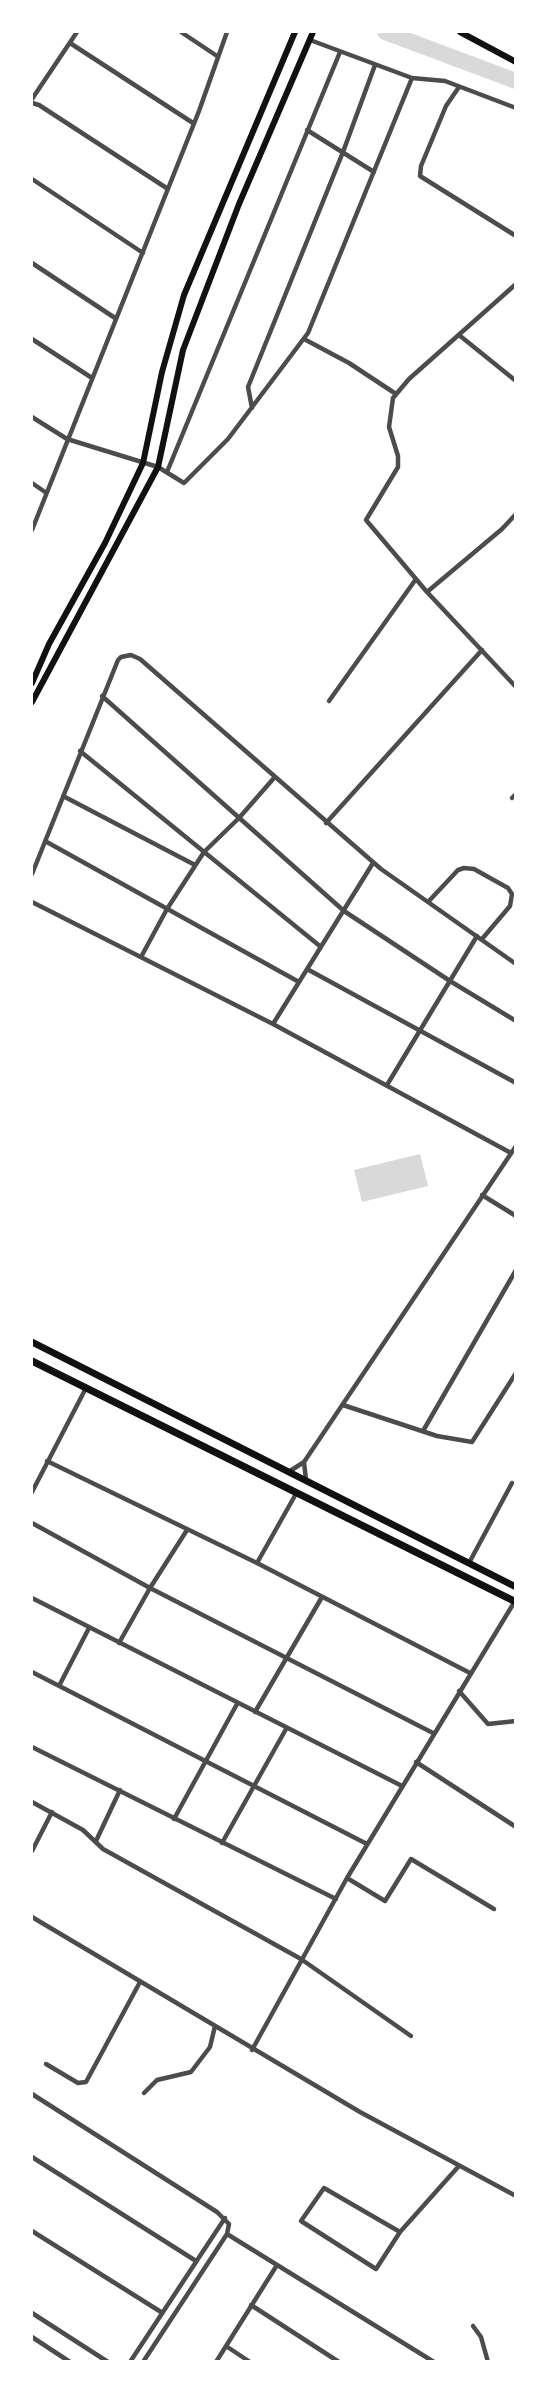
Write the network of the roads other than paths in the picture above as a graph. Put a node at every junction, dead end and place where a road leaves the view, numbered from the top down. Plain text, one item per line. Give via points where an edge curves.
1 (77, 32) edge
2 (181, 32) edge
3 (227, 32) edge
4 (295, 32) edge
5 (313, 32) edge
6 (460, 32) edge
7 (310, 40) junction
8 (70, 44) junction
9 (340, 52) junction
10 (217, 56) junction
11 (516, 62) edge
12 (375, 65) junction
13 (412, 78) junction
14 (459, 87) junction
15 (32, 98) edge
16 (516, 108) edge
17 (194, 123) junction
18 (308, 130) junction
19 (343, 152) junction
20 (374, 172) junction
21 (32, 179) edge
22 (168, 189) junction
23 (516, 236) edge
24 (143, 253) junction
25 (32, 263) edge
26 (516, 284) edge
27 (115, 318) junction
28 (459, 335) junction
29 (32, 339) edge
30 (304, 339) junction
31 (92, 378) junction
32 (516, 381) edge
33 (396, 394) junction
34 (252, 408) junction
35 (32, 417) edge
36 (67, 440) junction
37 (143, 463) junction
38 (158, 467) junction
39 (167, 472) junction
40 (32, 483) edge
41 (45, 492) junction
42 (516, 514) edge
43 (32, 530) edge
44 (416, 579) junction
45 (428, 592) junction
46 (482, 650) junction
47 (32, 682) edge
48 (516, 687) edge
49 (102, 696) junction
50 (329, 701) dead end
51 (32, 702) edge
52 (80, 751) junction
53 (274, 778) junction
54 (63, 796) junction
55 (239, 818) junction
56 (326, 823) junction
57 (45, 842) junction
58 (204, 852) junction
59 (373, 863) junction
60 (195, 865) junction
61 (32, 874) edge
62 (32, 902) edge
63 (428, 902) junction
64 (167, 909) junction
65 (344, 910) junction
66 (479, 937) junction
67 (321, 947) junction
68 (141, 957) junction
69 (516, 964) edge
70 (308, 969) junction
71 (450, 981) junction
72 (299, 982) junction
73 (516, 1021) edge
74 (273, 1024) junction
75 (421, 1029) junction
76 (516, 1083) edge
77 (387, 1085) junction
78 (516, 1146) edge
79 (511, 1153) junction
80 (482, 1196) junction
81 (516, 1216) edge
82 (516, 1270) edge
83 (32, 1342) edge
84 (32, 1361) edge
85 (516, 1373) edge
86 (86, 1388) junction
87 (343, 1405) junction
88 (423, 1431) junction
89 (47, 1461) junction
90 (304, 1462) junction
91 (290, 1471) junction
92 (306, 1480) junction
93 (512, 1483) dead end
94 (32, 1492) edge
95 (297, 1492) junction
96 (32, 1523) edge
97 (187, 1530) junction
98 (256, 1563) junction
99 (470, 1563) junction
100 (516, 1587) edge
101 (150, 1588) junction
102 (322, 1597) junction
103 (32, 1598) edge
104 (515, 1602) edge
105 (89, 1628) junction
106 (119, 1643) junction
107 (287, 1657) junction
108 (32, 1672) edge
109 (470, 1673) junction
110 (59, 1686) junction
111 (459, 1690) junction
112 (237, 1704) junction
113 (255, 1712) junction
114 (516, 1721) edge
115 (286, 1729) junction
116 (433, 1732) junction
117 (32, 1747) edge
118 (204, 1762) junction
119 (416, 1762) junction
120 (253, 1786) junction
121 (402, 1786) junction
122 (120, 1790) junction
123 (32, 1802) edge
124 (52, 1812) junction
125 (174, 1819) junction
126 (516, 1827) edge
127 (96, 1841) junction
128 (222, 1843) junction
129 (367, 1845) junction
130 (32, 1851) edge
131 (347, 1878) junction
132 (336, 1899) junction
133 (494, 1909) dead end
134 (32, 1917) edge
135 (301, 1959) junction
136 (140, 1982) junction
137 (215, 2026) junction
138 (411, 2036) dead end
139 (252, 2050) junction
140 (46, 2064) dead end
141 (144, 2093) dead end
142 (32, 2094) edge
143 (32, 2157) edge
144 (458, 2168) junction
145 (516, 2196) edge
146 (225, 2218) junction
147 (32, 2231) edge
148 (400, 2232) junction
149 (227, 2234) junction
150 (196, 2261) junction
151 (277, 2265) junction
152 (251, 2306) junction
153 (161, 2312) junction
154 (32, 2313) edge
155 (473, 2326) dead end
156 (32, 2337) edge
157 (226, 2346) junction
158 (70, 2361) edge
159 (108, 2361) edge
160 (130, 2361) edge
161 (143, 2361) edge
162 (216, 2361) edge
163 (250, 2361) edge
164 (339, 2361) edge
165 (434, 2361) edge
166 (488, 2361) edge

1 - 8 street
2 - 10 street
3 - 10 street
4 - 37 main road via 184,296 162,372
5 - 7 main road
6 - 11 main road
7 - 9 street
7 - 38 main road via 239,204 183,350
8 - 15 street
8 - 17 street
9 - 12 street
9 - 18 street
10 - 17 street
12 - 13 street
12 - 19 street
13 - 14 street via 435,79
13 - 20 street
14 - 16 street
14 - 23 street via 446,106 420,176
15 - 22 street
17 - 22 street
18 - 19 street
18 - 39 street
19 - 20 street
19 - 34 street via 248,387
20 - 30 street
21 - 24 street
22 - 24 street
24 - 27 street
25 - 27 street
26 - 28 street
27 - 31 street
28 - 32 street
28 - 33 street
29 - 31 street
30 - 33 street
30 - 34 street
31 - 36 street
33 - 44 street via 390,408 389,428 398,467 366,520
34 - 39 street via 228,439 184,483
35 - 36 street
36 - 37 street
36 - 41 street
37 - 38 street
37 - 47 main road
38 - 39 street
38 - 51 main road
40 - 41 street
41 - 43 street
42 - 45 street
44 - 45 street
44 - 50 street
45 - 46 street
46 - 48 street
46 - 56 street
49 - 52 street
49 - 53 street via 121,657 140,659
49 - 55 street
52 - 54 street
52 - 58 street
53 - 55 street
53 - 56 street
54 - 57 street
54 - 60 street
55 - 58 street
55 - 65 street
56 - 59 street
57 - 61 street
57 - 64 street
58 - 60 street
58 - 67 street
59 - 63 street
59 - 65 street
60 - 64 street
62 - 68 street
63 - 66 street
63 - 66 street via 464,868 474,869 508,888 512,894 510,906
64 - 68 street
64 - 72 street
65 - 67 street
65 - 71 street
66 - 69 street
66 - 71 street
67 - 70 street
68 - 74 street
70 - 72 street
70 - 75 street
71 - 73 street
71 - 75 street
72 - 74 street
74 - 77 street
75 - 76 street
75 - 77 street
77 - 79 street
78 - 79 street
79 - 80 street
80 - 81 street
80 - 87 street
82 - 88 street
83 - 91 main road
84 - 86 main road
85 - 88 street via 476,1439 453,1441
86 - 89 street
86 - 95 main road
87 - 88 street
87 - 90 street
89 - 94 street
89 - 97 street
90 - 91 street
90 - 92 street
91 - 92 main road
92 - 99 main road
93 - 99 street
95 - 98 street
95 - 104 main road
96 - 101 street
97 - 98 street
97 - 101 street
98 - 102 street
99 - 100 main road
101 - 106 street
101 - 107 street
102 - 107 street
102 - 109 street
103 - 105 street
104 - 109 street
105 - 106 street
105 - 110 street
106 - 112 street
107 - 113 street
107 - 116 street
108 - 110 street
109 - 111 street
110 - 118 street
111 - 114 street via 488,1724
111 - 116 street
112 - 113 street
112 - 118 street
113 - 115 street
115 - 120 street
115 - 121 street
116 - 119 street
117 - 122 street
118 - 120 street
118 - 125 street
119 - 121 street
119 - 126 street
120 - 128 street
120 - 129 street
121 - 129 street
122 - 125 street
122 - 127 street
123 - 124 street
124 - 127 street
124 - 130 street
125 - 128 street
127 - 135 street via 103,1849
128 - 132 street
129 - 131 street
131 - 132 street
131 - 133 street via 385,1901 411,1859
132 - 135 street
134 - 136 street
135 - 138 street
135 - 139 street
136 - 137 street
136 - 140 street via 86,2082 78,2083
137 - 139 street
137 - 141 street via 210,2047 191,2072 157,2080
139 - 144 street
142 - 146 street
143 - 150 street
144 - 145 street
144 - 148 street
146 - 149 street via 229,2224
146 - 150 street
147 - 153 street
148 - 148 street via 374,2269 301,2221 321,2189 327,2188
149 - 151 street
149 - 161 street
150 - 153 street
151 - 152 street
151 - 165 street
152 - 157 street
152 - 164 street
153 - 160 street
154 - 159 street
155 - 166 street via 481,2337
156 - 158 street
157 - 162 street
157 - 163 street

